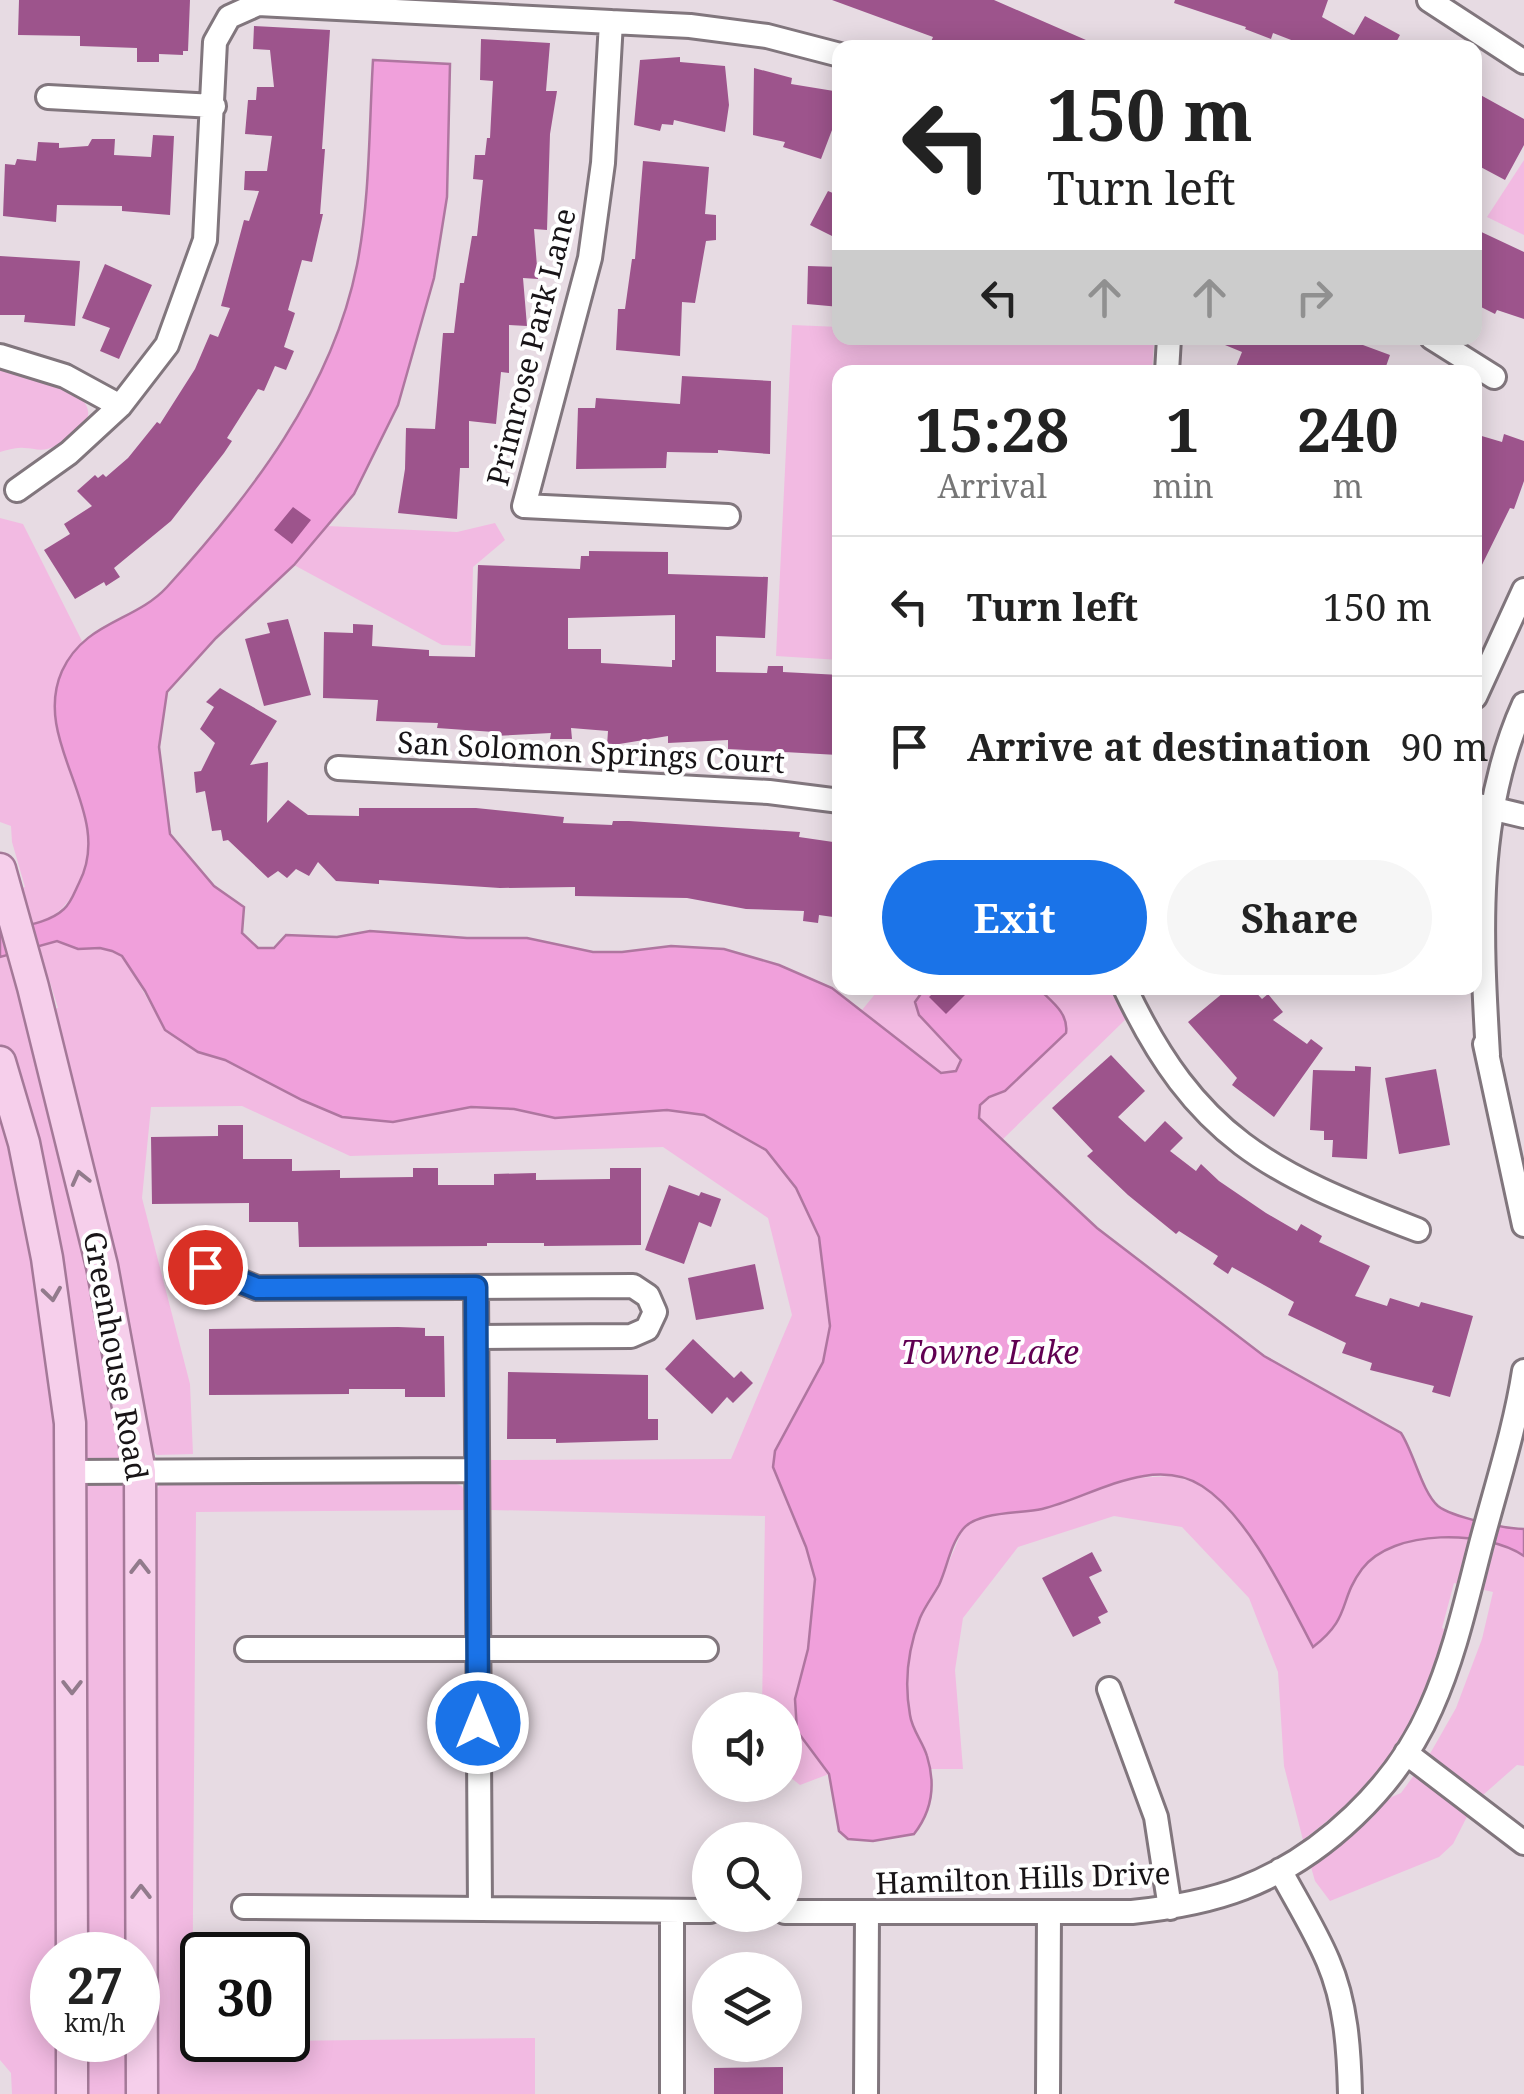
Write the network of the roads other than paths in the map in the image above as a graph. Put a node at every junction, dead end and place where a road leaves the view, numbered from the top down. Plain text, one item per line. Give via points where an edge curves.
1 (1429, 0) edge
2 (611, 22) junction
3 (1492, 39) junction
4 (1524, 41) edge
5 (832, 54) edge
6 (1524, 62) edge
7 (48, 97) dead end
8 (214, 106) junction
9 (1443, 345) edge
10 (0, 356) edge
11 (1475, 365) edge
12 (1482, 369) edge
13 (1494, 377) dead end
14 (120, 406) junction
15 (17, 490) dead end
16 (728, 516) dead end
17 (1524, 590) edge
18 (1482, 682) edge
19 (1524, 704) edge
20 (338, 768) dead end
21 (832, 800) edge
22 (1483, 806) edge
23 (1524, 816) edge
24 (1482, 874) edge
25 (3, 882) edge
26 (1482, 958) edge
27 (1129, 995) edge
28 (1472, 995) edge
29 (1488, 1055) junction
30 (0, 1062) edge
31 (1524, 1225) edge
32 (1418, 1230) dead end
33 (205, 1267) dead end
34 (476, 1287) junction
35 (478, 1338) junction
36 (1524, 1371) edge
37 (477, 1470) junction
38 (72, 1472) junction
39 (140, 1472) junction
40 (478, 1649) junction
41 (706, 1649) dead end
42 (246, 1650) dead end
43 (1109, 1689) dead end
44 (1406, 1753) junction
45 (1524, 1843) edge
46 (1280, 1870) junction
47 (244, 1907) dead end
48 (480, 1908) junction
49 (1170, 1908) junction
50 (672, 1911) junction
51 (692, 1911) edge
52 (802, 1912) edge
53 (1048, 1912) junction
54 (866, 1914) junction
55 (72, 1932) edge
56 (72, 2062) edge
57 (72, 2094) edge
58 (142, 2094) edge
59 (672, 2094) edge
60 (866, 2094) edge
61 (1048, 2094) edge
62 (1350, 2094) edge

1 - 3 street
2 - 5 street via 767,36
2 - 8 street via 258,4 229,17 216,42
2 - 16 street, Primrose Park Lane via 590,258 524,506
3 - 4 street
3 - 6 street
7 - 8 street
8 - 14 street via 205,240 167,345
9 - 11 street
10 - 14 street via 64,376
12 - 13 street
14 - 15 street
17 - 18 street
19 - 22 street
20 - 21 street, San Solomon Springs Court
22 - 23 street
22 - 24 street
39 -> 25 main road, Greenhouse Road via 102,1266
26 - 29 street
27 - 32 street via 1162,1060 1232,1139 1332,1198
28 - 29 street
29 - 31 street
30 -> 38 main road, Greenhouse Road via 47,1258
33 - 34 street via 257,1288
34 - 35 street
34 - 35 street via 633,1286 648,1296 654,1312 647,1329 631,1336
35 - 37 street
36 - 44 street, Hamilton Hills Drive via 1461,1622 1430,1712
37 - 39 street
37 - 40 street
38 - 39 street
38 -> 55 main road, Greenhouse Road
58 -> 39 main road, Greenhouse Road
40 - 41 street
40 - 42 street
40 - 48 street
43 - 49 street via 1156,1816
44 - 45 street
44 - 46 street, Hamilton Hills Drive via 1342,1827
46 - 49 street, Hamilton Hills Drive via 1245,1888
46 - 62 street via 1337,1987
47 - 48 street
48 - 50 street
49 - 53 street, Hamilton Hills Drive
50 - 51 street
50 - 59 street
52 - 54 street, Hamilton Hills Drive
53 - 54 street, Hamilton Hills Drive
53 - 61 street
54 - 60 street
56 - 57 main road

